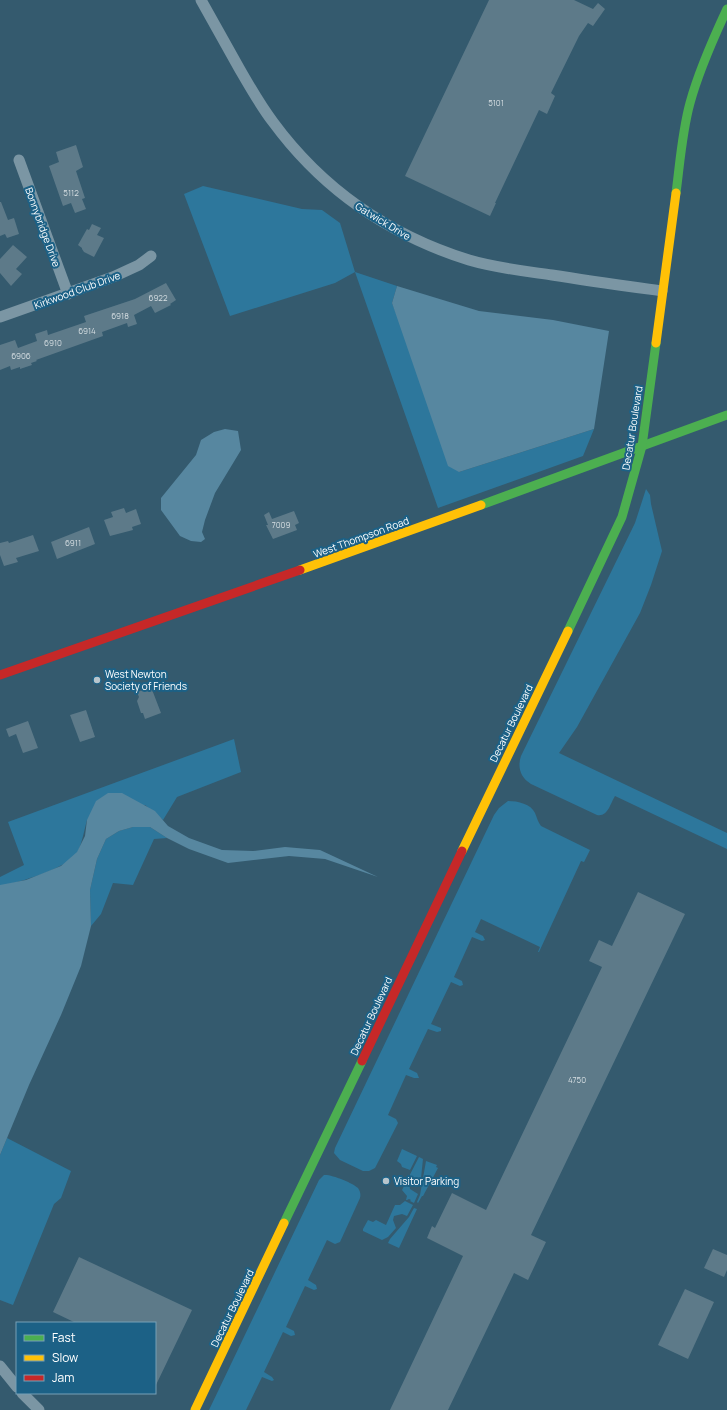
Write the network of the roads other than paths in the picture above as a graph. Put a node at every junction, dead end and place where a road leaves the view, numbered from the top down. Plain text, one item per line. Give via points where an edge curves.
1 (201, 0) edge
2 (727, 9) edge
3 (19, 160) dead end
4 (151, 256) dead end
5 (662, 291) junction
6 (68, 294) junction
7 (0, 317) edge
8 (727, 415) edge
9 (642, 446) junction
10 (0, 676) edge
11 (0, 1366) edge
12 (16, 1387) edge
13 (23, 1394) edge
14 (39, 1410) edge
15 (195, 1410) edge

1 - 5 street, Gatwick Drive via 260,103 284,137 338,192 369,214 408,236 470,260 515,270
2 - 5 street, Decatur Boulevard via 702,63 688,107
3 - 6 street, Bonnybridge Drive
4 - 6 street, Kirkwood Club Drive via 124,273
5 - 9 street, Decatur Boulevard
6 - 7 street, Kirkwood Club Drive
8 - 9 street, West Thompson Road
9 - 10 street, West Thompson Road via 356,551
9 - 15 street, Decatur Boulevard via 632,487 617,528
11 - 12 street
13 - 14 street

